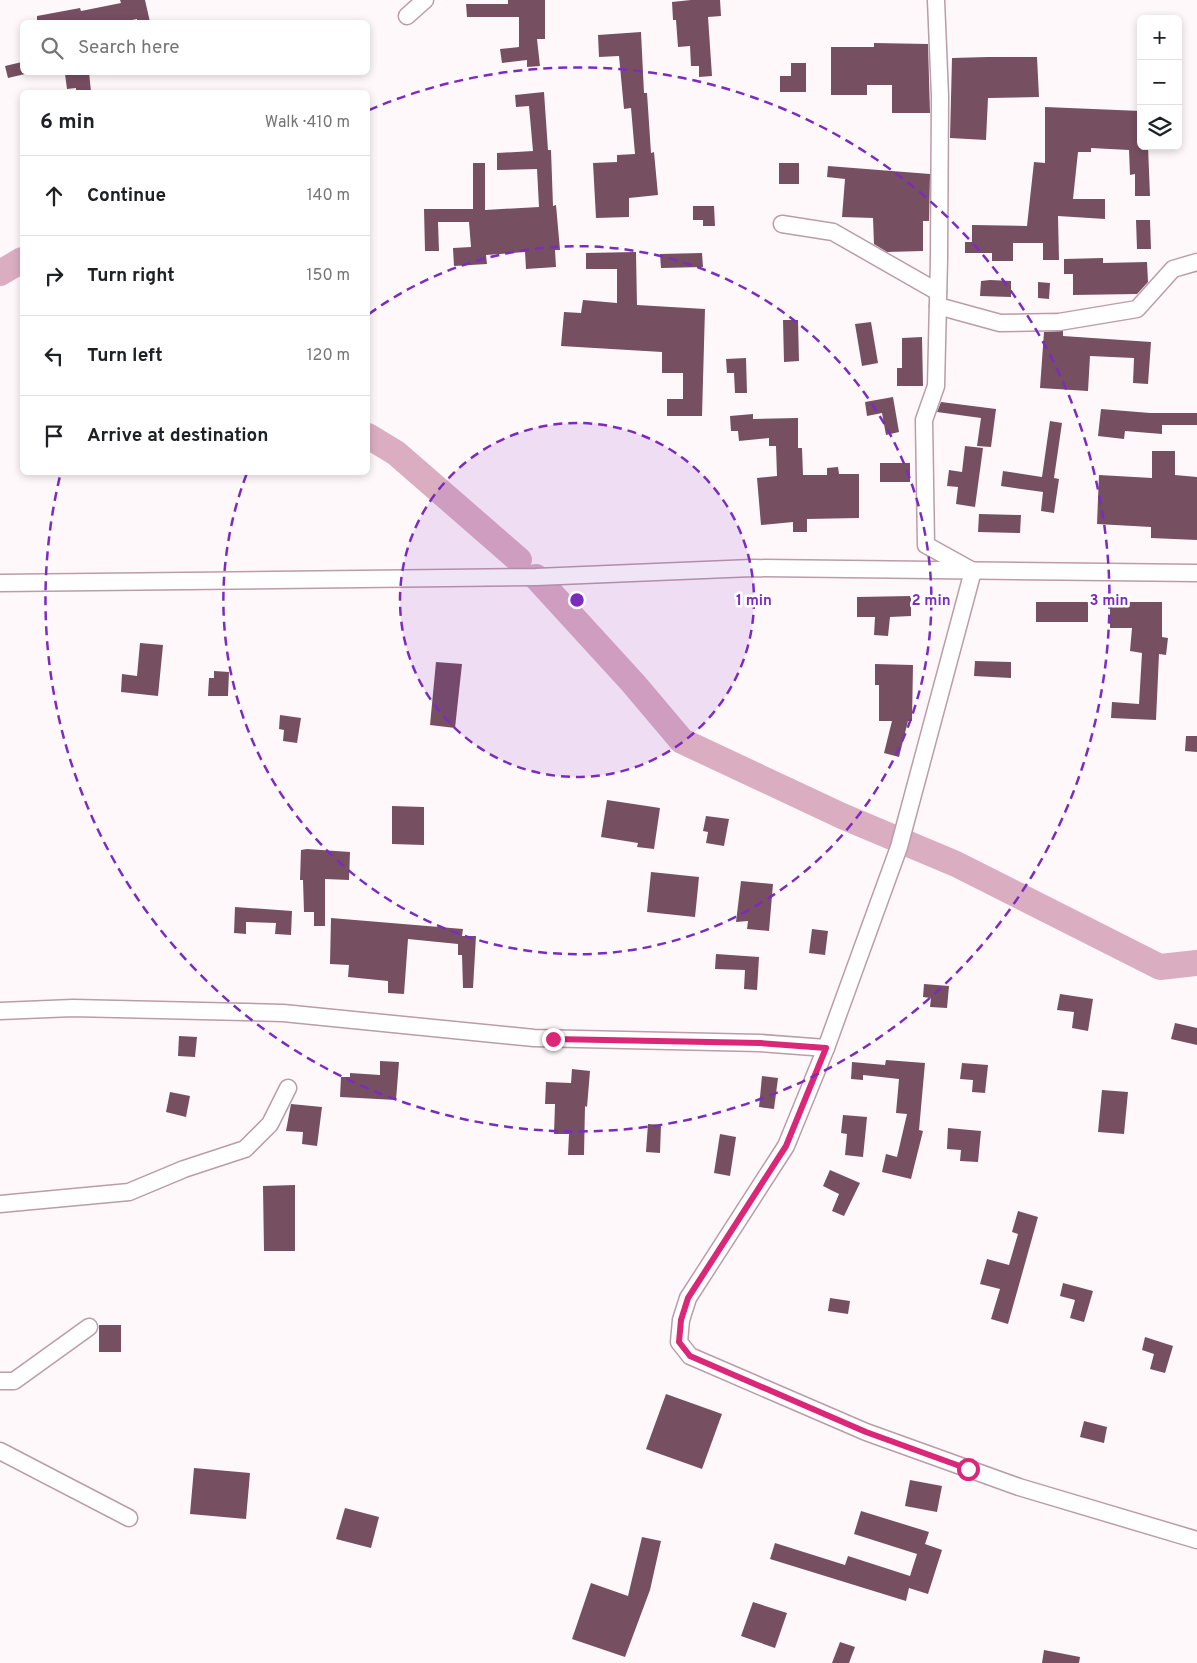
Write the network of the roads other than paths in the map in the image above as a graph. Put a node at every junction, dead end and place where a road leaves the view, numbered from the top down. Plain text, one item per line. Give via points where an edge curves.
1 (425, 0) edge
2 (936, 0) edge
3 (407, 16) dead end
4 (782, 224) dead end
5 (1197, 262) edge
6 (938, 299) junction
7 (973, 571) junction
8 (1197, 573) edge
9 (0, 583) edge
10 (0, 1011) edge
11 (826, 1048) junction
12 (288, 1088) dead end
13 (0, 1204) edge
14 (89, 1327) dead end
15 (0, 1381) edge
16 (0, 1450) edge
17 (129, 1518) dead end
18 (1197, 1540) edge

1 - 3 street
2 - 6 street via 940,96
4 - 6 street via 833,232
5 - 6 street via 1173,269 1137,309 1059,322 1000,323
6 - 7 street via 936,386 924,420 926,545
7 - 8 street
7 - 9 street via 752,568 536,577
7 - 11 street via 899,847
10 - 11 street via 73,1008 283,1013 534,1038 760,1043
11 - 18 street via 786,1146 688,1298 679,1342 690,1356 866,1432 1019,1487
12 - 13 street via 270,1124 245,1149 129,1192
14 - 15 street via 14,1381
16 - 17 street

